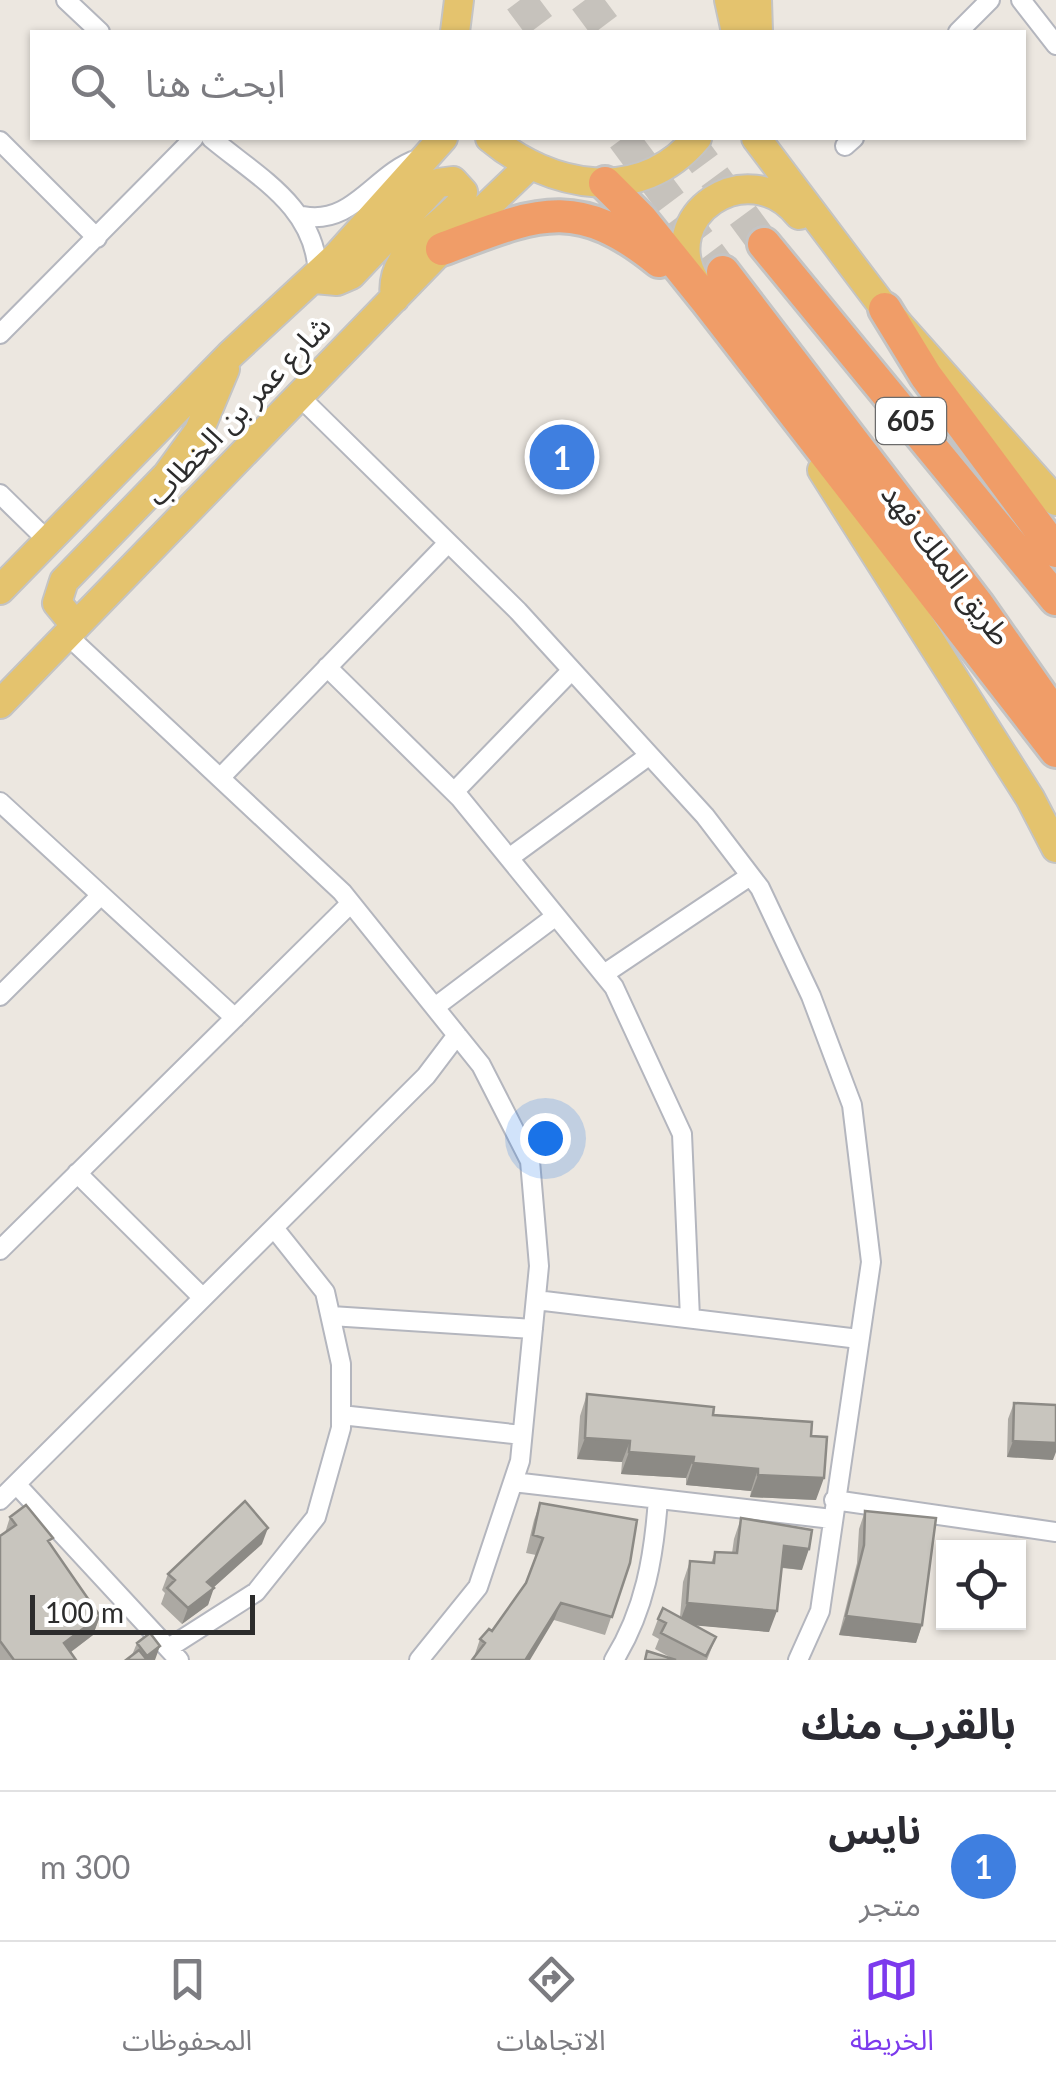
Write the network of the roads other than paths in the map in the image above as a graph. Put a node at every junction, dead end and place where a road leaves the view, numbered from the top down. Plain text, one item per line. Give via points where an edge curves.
1 (66, 0) edge
2 (729, 0) edge
3 (757, 0) edge
4 (990, 0) edge
5 (1021, 0) edge
6 (458, 1) edge
7 (98, 30) edge
8 (454, 30) edge
9 (736, 30) edge
10 (758, 30) edge
11 (960, 30) edge
12 (1056, 45) edge
13 (192, 140) edge
14 (213, 140) edge
15 (493, 140) edge
16 (695, 140) edge
17 (757, 140) edge
18 (778, 140) edge
19 (0, 142) edge
20 (436, 147) edge
21 (528, 167) junction
22 (605, 184) junction
23 (303, 216) junction
24 (97, 238) junction
25 (764, 244) tunnel mouth
26 (442, 249) junction
27 (845, 258) junction
28 (317, 277) junction
29 (715, 287) junction
30 (395, 298) junction
31 (880, 302) junction
32 (0, 334) edge
33 (231, 354) junction
34 (772, 388) junction
35 (300, 396) junction
36 (0, 494) edge
37 (1056, 501) edge
38 (48, 541) junction
39 (446, 544) junction
40 (1056, 551) edge
41 (0, 590) edge
42 (1056, 599) edge
43 (72, 631) junction
44 (327, 668) junction
45 (571, 671) junction
46 (0, 704) edge
47 (1056, 717) edge
48 (1056, 751) edge
49 (647, 757) junction
50 (220, 778) junction
51 (454, 792) junction
52 (0, 802) edge
53 (1056, 848) edge
54 (510, 858) junction
55 (750, 876) junction
56 (101, 895) junction
57 (351, 903) junction
58 (556, 916) junction
59 (604, 974) junction
60 (0, 996) edge
61 (434, 1007) junction
62 (235, 1018) junction
63 (457, 1035) junction
64 (77, 1174) junction
65 (274, 1228) junction
66 (0, 1250) edge
67 (203, 1298) junction
68 (536, 1300) junction
69 (330, 1316) junction
70 (690, 1318) junction
71 (533, 1330) junction
72 (859, 1339) junction
73 (341, 1415) junction
74 (522, 1435) junction
75 (513, 1482) junction
76 (16, 1484) junction
77 (658, 1499) junction
78 (0, 1500) edge
79 (833, 1510) junction
80 (1056, 1532) edge
81 (175, 1653) edge
82 (419, 1660) edge
83 (614, 1660) edge
84 (798, 1660) edge

1 - 7 street
2 - 9 main road
3 - 10 main road
4 - 11 street
5 - 12 street
6 - 8 main road
13 - 24 street
14 - 23 street
15 - 21 main road
16 - 22 main road via 649,173
17 - 27 main road
18 - 27 main road
19 - 24 street
20 - 23 street via 388,174 341,214
20 - 28 main road, شارع عمر بن الخطاب
21 - 22 main road via 566,181
21 - 26 main road, شارع عمر بن الخطاب
22 - 29 highway
23 - 28 street via 316,250
24 - 32 street
25 - 42 highway, طريق الملك فهد / 605
26 - 29 highway via 534,216 590,220
26 - 30 main road, شارع عمر بن الخطاب
27 - 31 main road
28 - 30 main road via 330,282 351,275 438,184 453,181 463,192 461,203 402,259
28 - 33 main road, شارع عمر بن الخطاب
29 - 31 main road via 686,260 690,230 703,206 745,188 782,198 836,264
29 - 34 highway
29 - 47 highway, طريق الملك فهد / 605 via 976,604
30 - 35 main road, شارع عمر بن الخطاب
31 - 37 main road
31 - 40 highway via 926,376
33 - 38 main road, شارع عمر بن الخطاب
33 - 43 main road via 198,431 167,475 64,581 57,603
34 - 48 highway
34 - 53 main road
35 - 39 street
35 - 43 main road, شارع عمر بن الخطاب
36 - 38 street
38 - 41 main road, شارع عمر بن الخطاب
39 - 44 street
39 - 45 street
43 - 46 main road, شارع عمر بن الخطاب
43 - 50 street
44 - 50 street
44 - 51 street
45 - 49 street
45 - 51 street
49 - 54 street
49 - 55 street via 705,816
50 - 57 street
51 - 54 street
52 - 56 street
54 - 58 street
55 - 59 street
55 - 72 street via 811,996 852,1105 870,1262
56 - 60 street
56 - 62 street
57 - 61 street
57 - 62 street
58 - 59 street
58 - 61 street
59 - 70 street via 682,1134
61 - 63 street
62 - 64 street
63 - 65 street via 426,1076
63 - 68 street via 481,1065 530,1162
64 - 66 street
64 - 67 street
65 - 67 street
65 - 69 street via 325,1292
67 - 76 street
68 - 70 street
68 - 71 street
69 - 71 street
69 - 73 street via 341,1364
70 - 72 street
71 - 74 street
72 - 79 street
73 - 74 street
73 - 81 street via 316,1517 256,1592
74 - 75 street
75 - 77 street
75 - 82 street via 478,1588
76 - 78 street
76 - 81 street
77 - 79 street
77 - 83 street via 654,1558 632,1631
79 - 80 street
79 - 84 street via 820,1611

